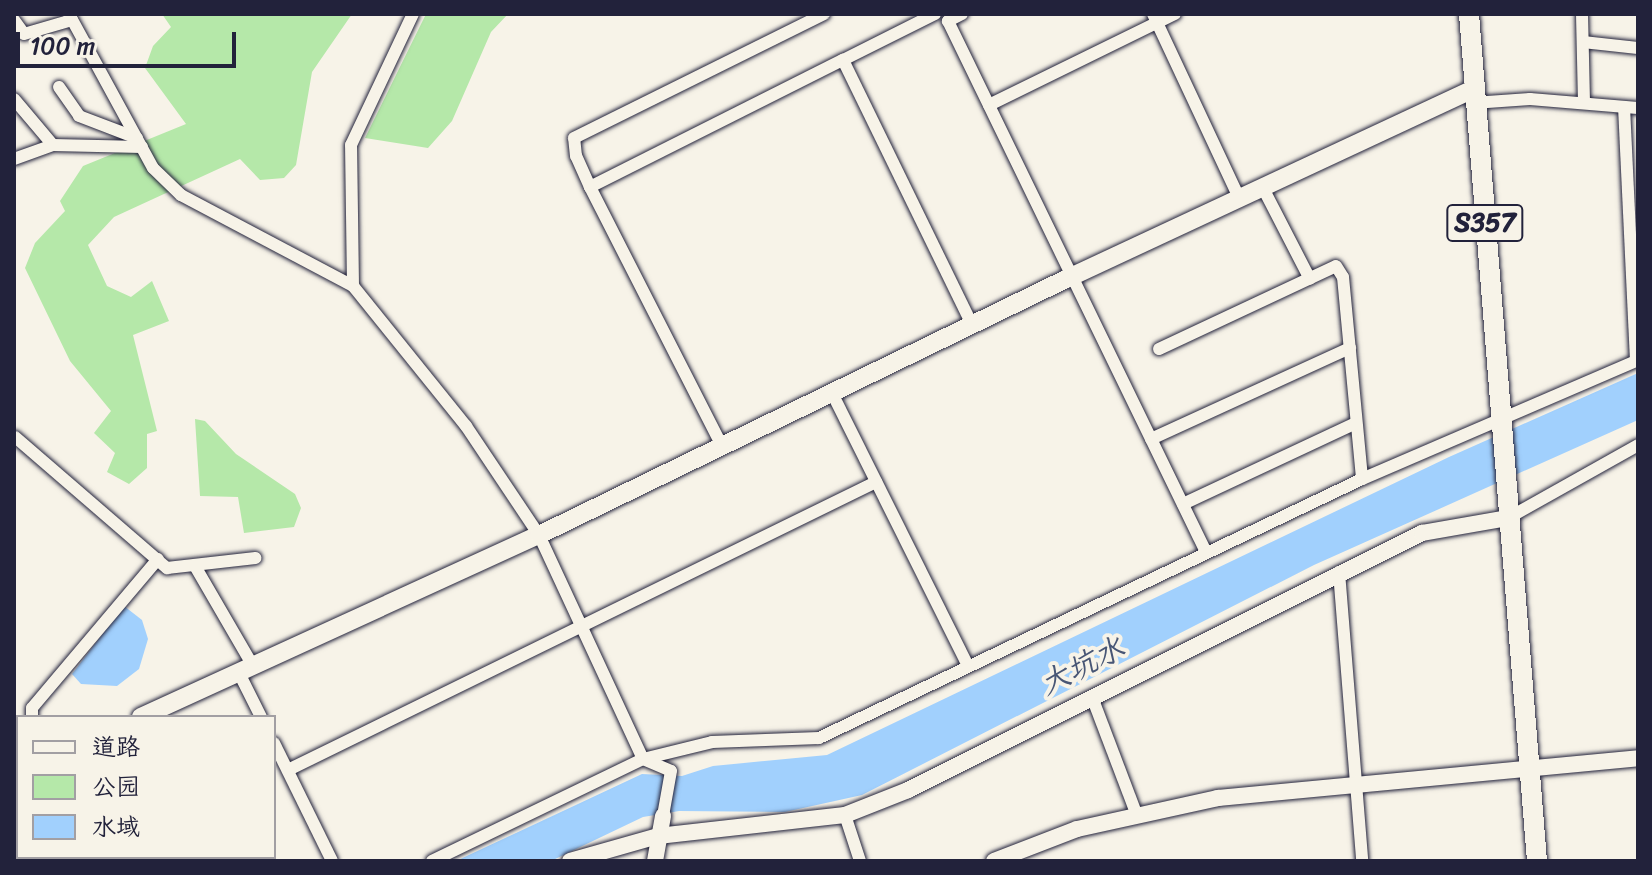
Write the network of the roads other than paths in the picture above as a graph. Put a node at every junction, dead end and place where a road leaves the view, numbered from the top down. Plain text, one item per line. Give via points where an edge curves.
1 (413, 14) edge
2 (824, 14) edge
3 (962, 14) edge
4 (1175, 14) edge
5 (1469, 14) edge
6 (1582, 14) edge
7 (940, 16) edge
8 (71, 17) edge
9 (1155, 18) edge
10 (14, 20) edge
11 (1583, 42) junction
12 (1638, 48) edge
13 (843, 60) junction
14 (59, 87) dead end
15 (1472, 96) junction
16 (14, 99) edge
17 (1584, 102) junction
18 (989, 105) junction
19 (1624, 107) junction
20 (1638, 108) edge
21 (139, 142) junction
22 (53, 145) junction
23 (14, 159) edge
24 (590, 187) junction
25 (1263, 188) junction
26 (1239, 198) junction
27 (1072, 276) junction
28 (1310, 279) junction
29 (353, 286) junction
30 (972, 325) junction
31 (1350, 348) junction
32 (1159, 349) dead end
33 (832, 393) junction
34 (1356, 423) junction
35 (1500, 425) junction
36 (15, 437) edge
37 (1151, 439) junction
38 (1638, 445) edge
39 (722, 446) junction
40 (1362, 479) junction
41 (876, 482) junction
42 (1183, 504) junction
43 (1508, 509) junction
44 (539, 535) junction
45 (1206, 552) junction
46 (255, 558) dead end
47 (158, 559) junction
48 (195, 566) junction
49 (1339, 572) junction
50 (581, 625) junction
51 (968, 666) junction
52 (246, 669) junction
53 (1092, 697) junction
54 (32, 715) edge
55 (145, 715) edge
56 (260, 715) edge
57 (276, 747) edge
58 (1638, 758) edge
59 (643, 759) junction
60 (288, 770) junction
61 (1530, 770) junction
62 (1356, 782) junction
63 (1136, 813) junction
64 (845, 815) junction
65 (663, 816) joint
66 (658, 836) junction
67 (332, 861) edge
68 (432, 861) edge
69 (570, 861) edge
70 (655, 861) edge
71 (860, 861) edge
72 (994, 861) edge
73 (1362, 861) edge
74 (1537, 861) edge

1 - 29 street via 351,145
2 - 24 street via 574,138
3 - 7 street
4 - 9 street
5 - 15 main road, S357
6 - 11 street
7 - 13 street
7 - 18 street
8 - 10 street via 24,34
8 - 21 street
9 - 18 street
9 - 26 street
11 - 12 street
11 - 17 street
13 - 24 street
13 - 30 street
14 - 21 street via 79,116
15 - 17 street
15 - 25 main road
15 - 35 main road, S357
16 - 22 street
17 - 19 street
18 - 27 street
19 - 20 street
19 - 35 street via 1636,361
21 - 22 street
21 - 29 street via 153,168 181,195
22 - 23 street
24 - 39 street
25 - 26 main road
25 - 28 street
26 - 27 main road
27 - 30 main road
27 - 37 street
28 - 31 street via 1336,266 1343,277
28 - 32 street
29 - 44 street via 466,426
30 - 33 main road
31 - 34 street
31 - 37 street
33 - 39 main road
33 - 41 street
34 - 40 street
34 - 42 street
35 - 40 street
35 - 43 main road, S357
36 - 47 street
37 - 42 street
38 - 43 street
39 - 44 main road
40 - 45 street
41 - 50 street
41 - 51 street
42 - 45 street
43 - 49 street via 1422,533
43 - 61 main road, S357
44 - 50 street
44 - 52 main road
45 - 51 street
46 - 48 street
47 - 48 street via 167,568
47 - 54 street via 32,708
48 - 52 street
49 - 53 street
49 - 62 street
50 - 59 street
50 - 60 street
51 - 59 street via 819,738 712,742
52 - 55 main road
52 - 56 street
53 - 63 street
53 - 64 street via 908,790
57 - 60 street
58 - 61 street
59 - 65 street via 671,771
59 - 68 street
60 - 67 street
61 - 62 street
61 - 74 main road, S357
62 - 63 street
62 - 73 street
63 - 72 street
64 - 66 street
64 - 71 street
65 - 66 street
66 - 69 street
66 - 70 street

